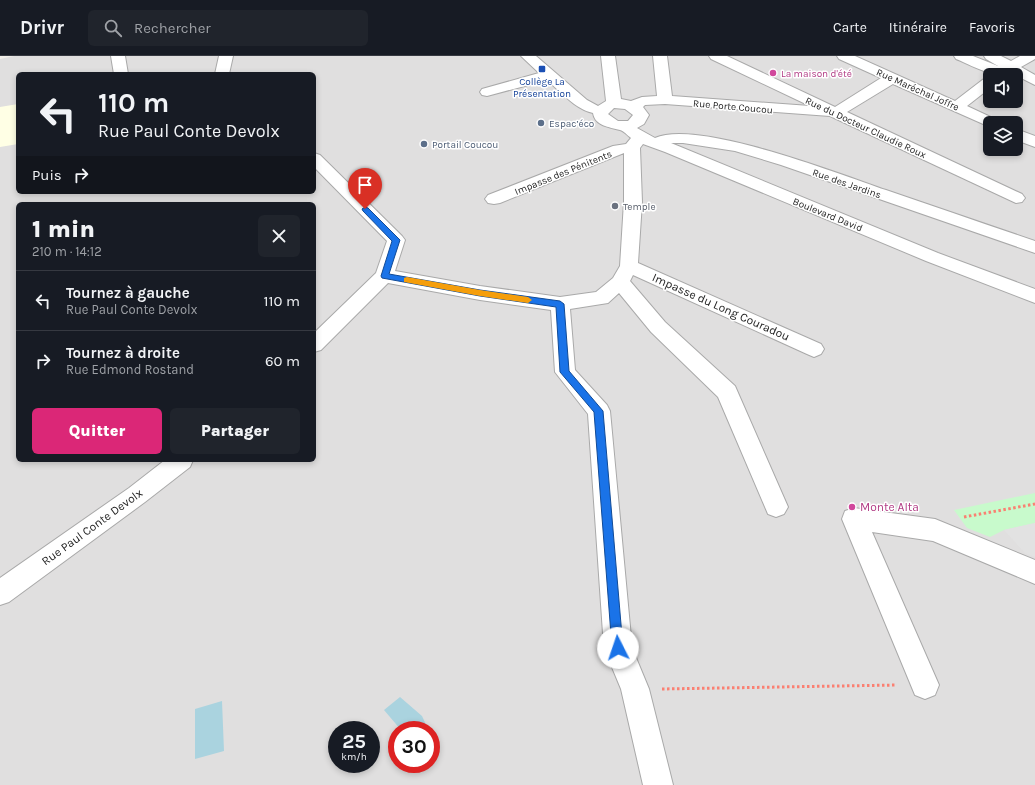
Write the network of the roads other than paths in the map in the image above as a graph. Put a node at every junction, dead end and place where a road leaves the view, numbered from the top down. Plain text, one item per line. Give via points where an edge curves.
1 (118, 56) edge
2 (226, 56) edge
3 (528, 56) edge
4 (608, 56) edge
5 (660, 56) edge
6 (716, 56) edge
7 (844, 56) edge
8 (961, 56) edge
9 (991, 56) edge
10 (1030, 56) edge
11 (987, 68) edge
12 (997, 68) edge
13 (1010, 68) edge
14 (121, 72) edge
15 (222, 72) edge
16 (549, 75) junction
17 (892, 78) junction
18 (1023, 79) edge
19 (1035, 81) edge
20 (983, 86) edge
21 (487, 92) dead end
22 (665, 100) junction
23 (632, 106) junction
24 (956, 106) junction
25 (608, 107) junction
26 (836, 113) junction
27 (983, 119) edge
28 (625, 126) junction
29 (1023, 137) edge
30 (1035, 142) edge
31 (643, 143) junction
32 (316, 160) edge
33 (1016, 198) dead end
34 (494, 199) dead end
35 (1035, 247) edge
36 (624, 274) junction
37 (384, 276) junction
38 (1035, 296) edge
39 (560, 304) junction
40 (316, 342) edge
41 (814, 349) dead end
42 (179, 462) edge
43 (776, 507) dead end
44 (1035, 571) edge
45 (0, 593) edge
46 (925, 685) road end
47 (658, 785) edge

1 - 14 street
2 - 15 street
3 - 16 street
4 - 25 street
5 - 22 street
6 - 26 street, Rue du Docteur Claudie Roux
7 - 17 street, Rue Maréchal Joffre
8 - 11 street
9 - 12 street
10 - 13 street
16 - 21 street
16 - 25 street via 589,108
17 - 24 street, Rue Maréchal Joffre
17 - 26 street
18 - 19 street
20 - 24 street
22 - 23 street, Rue Porte Coucou via 642,101
22 - 26 street, Rue Porte Coucou
23 - 25 street
23 - 28 street via 639,112 640,118
24 - 27 street, Rue Maréchal Joffre
25 - 28 street via 600,115 606,122
26 - 33 street, Rue du Docteur Claudie Roux
28 - 31 street, Boulevard David
29 - 30 street
31 - 34 street, Impasse des Pénitents via 619,149
31 - 35 street, Rue des Jardins via 683,138 737,147
31 - 36 street
31 - 38 street, Boulevard David
32 - 37 street via 396,240
36 - 39 street via 601,298
36 - 41 street, Impasse du Long Couradou
36 - 43 street via 658,327 727,392
37 - 39 street
37 - 40 street
39 - 47 street via 565,372 599,411 618,648 635,689
42 - 45 street, Rue Paul Conte Devolx
44 - 46 street via 935,530 854,519

